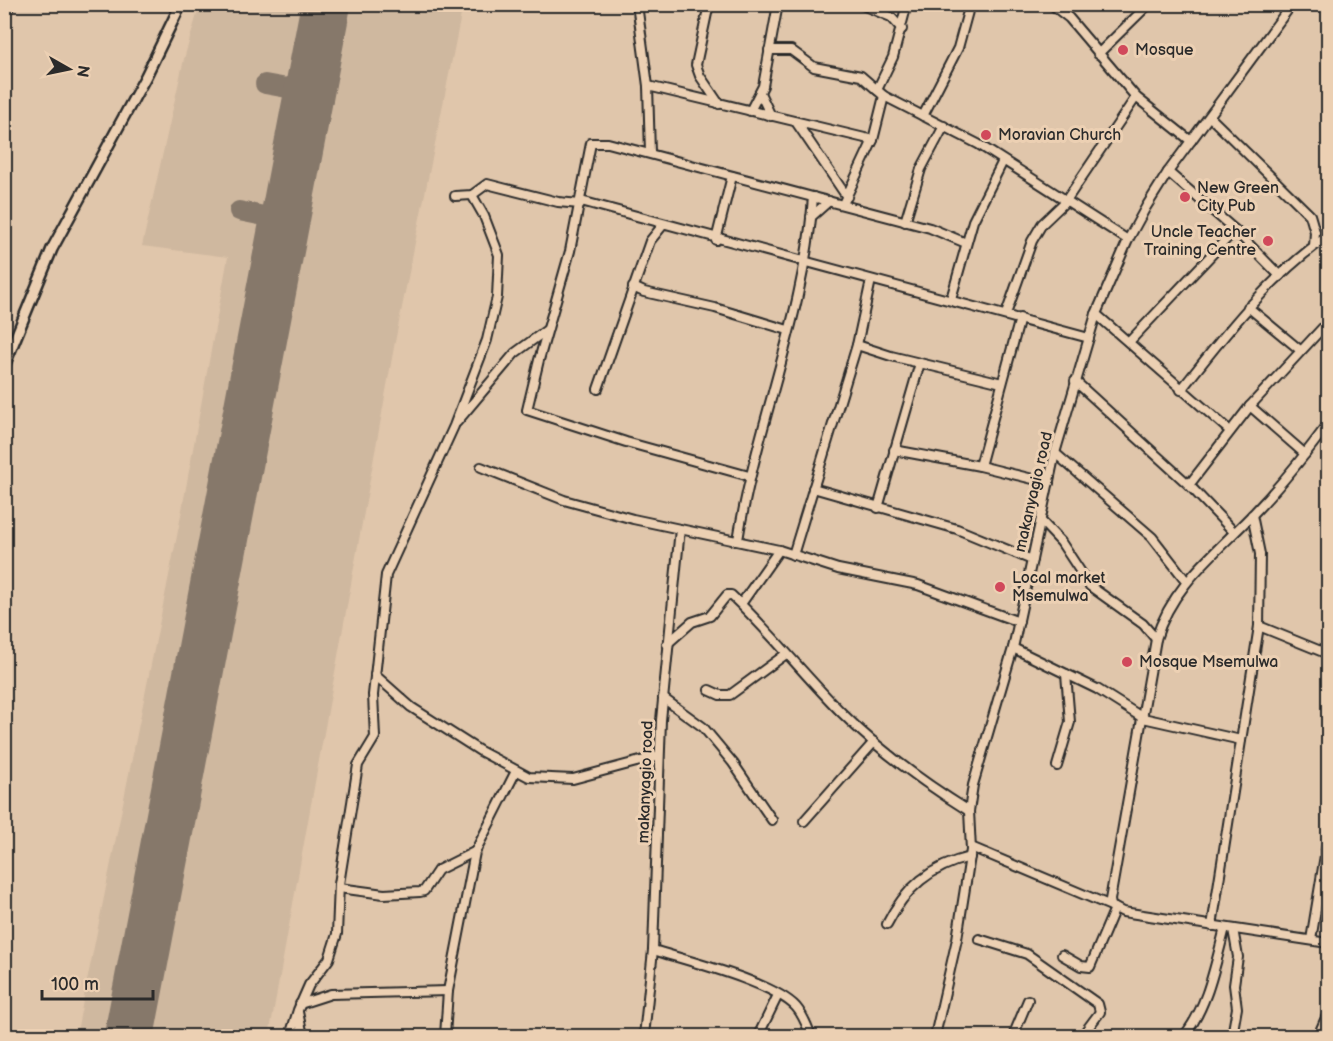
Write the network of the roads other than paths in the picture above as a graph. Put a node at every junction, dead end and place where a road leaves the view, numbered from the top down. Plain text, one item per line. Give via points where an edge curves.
1 (181, 4) edge
2 (637, 4) edge
3 (709, 4) edge
4 (777, 4) edge
5 (861, 4) edge
6 (907, 4) edge
7 (970, 4) edge
8 (1051, 4) edge
9 (1149, 4) edge
10 (1292, 4) edge
11 (902, 29) junction
12 (769, 50) junction
13 (1098, 54) junction
14 (648, 86) junction
15 (877, 90) junction
16 (760, 93) junction
17 (884, 96) junction
18 (1136, 97) junction
19 (894, 102) junction
20 (719, 105) junction
21 (750, 111) junction
22 (879, 112) junction
23 (771, 116) junction
24 (923, 116) junction
25 (1210, 117) junction
26 (796, 122) junction
27 (944, 126) junction
28 (873, 140) junction
29 (1191, 141) junction
30 (650, 153) junction
31 (1003, 161) junction
32 (1168, 172) junction
33 (732, 176) junction
34 (472, 195) junction
35 (455, 196) dead end
36 (813, 197) junction
37 (829, 201) junction
38 (845, 201) junction
39 (1065, 202) junction
40 (580, 203) junction
41 (811, 217) junction
42 (905, 222) junction
43 (663, 225) junction
44 (1235, 230) junction
45 (1329, 236) edge
46 (716, 240) junction
47 (1128, 240) junction
48 (966, 243) junction
49 (1314, 246) junction
50 (804, 261) junction
51 (1280, 276) junction
52 (872, 280) junction
53 (633, 287) junction
54 (951, 299) junction
55 (1248, 307) junction
56 (1006, 314) junction
57 (1096, 314) junction
58 (1020, 318) junction
59 (1329, 322) edge
60 (548, 329) junction
61 (788, 330) junction
62 (1089, 338) junction
63 (1129, 342) junction
64 (857, 345) junction
65 (1300, 350) junction
66 (920, 363) junction
67 (4, 366) edge
68 (1075, 381) junction
69 (1002, 382) junction
70 (598, 389) dead end
71 (1180, 390) junction
72 (1250, 406) junction
73 (1329, 424) edge
74 (454, 426) junction
75 (1230, 431) junction
76 (894, 450) junction
77 (1055, 453) junction
78 (1305, 454) junction
79 (980, 466) junction
80 (481, 467) dead end
81 (749, 476) junction
82 (1049, 483) junction
83 (1189, 485) junction
84 (813, 488) junction
85 (878, 508) junction
86 (1252, 515) junction
87 (1042, 522) junction
88 (680, 529) junction
89 (1234, 532) junction
90 (738, 540) junction
91 (779, 550) junction
92 (793, 555) junction
93 (1032, 560) junction
94 (1187, 582) junction
95 (741, 604) junction
96 (1019, 622) junction
97 (1259, 626) junction
98 (1156, 639) junction
99 (667, 644) junction
100 (1013, 648) junction
101 (786, 654) junction
102 (1329, 654) edge
103 (1066, 674) junction
104 (375, 675) junction
105 (709, 690) dead end
106 (663, 698) junction
107 (1143, 718) junction
108 (1241, 740) junction
109 (874, 742) junction
110 (659, 756) junction
111 (1057, 766) dead end
112 (516, 771) junction
113 (969, 811) junction
114 (772, 820) dead end
115 (804, 821) dead end
116 (1329, 837) edge
117 (971, 847) junction
118 (476, 850) junction
119 (970, 857) junction
120 (339, 888) junction
121 (1113, 907) junction
122 (887, 924) dead end
123 (1212, 926) junction
124 (1229, 929) junction
125 (979, 939) dead end
126 (1311, 940) junction
127 (1329, 943) edge
128 (653, 950) junction
129 (1062, 955) dead end
130 (448, 991) junction
131 (778, 995) junction
132 (1028, 1000) dead end
133 (299, 1007) junction
134 (1329, 1013) edge
135 (290, 1036) edge
136 (303, 1036) edge
137 (445, 1036) edge
138 (644, 1036) edge
139 (758, 1036) edge
140 (811, 1036) edge
141 (934, 1036) edge
142 (1012, 1036) edge
143 (1082, 1036) edge
144 (1184, 1036) edge
145 (1232, 1036) edge
146 (1319, 1036) edge

1 - 67 main road via 51,249
2 - 14 street
3 - 20 street via 696,65
4 - 12 street
5 - 11 street via 891,17
6 - 11 street
7 - 24 street via 958,48
8 - 13 street via 1069,18
9 - 13 street
10 - 25 street, makanyagio road
11 - 15 street via 889,69
12 - 15 street via 794,51 814,67 855,74
12 - 16 street
13 - 18 street
14 - 20 street
14 - 30 street
15 - 17 street
16 - 21 street
16 - 23 street
17 - 19 street
17 - 22 street
18 - 29 street
18 - 39 street
19 - 22 street
19 - 24 street
20 - 21 street
21 - 23 street
22 - 28 street
23 - 26 street
24 - 27 street
25 - 29 street, makanyagio road
25 - 49 street via 1310,215
26 - 28 street
26 - 38 street
27 - 31 street
27 - 42 street via 921,170
28 - 38 street
29 - 32 street, makanyagio road
30 - 33 street
30 - 40 street via 593,141
31 - 39 street
31 - 48 street
32 - 44 street
32 - 47 street, makanyagio road
33 - 36 street
33 - 46 street
34 - 35 street
34 - 40 street via 487,184 558,202
34 - 74 street via 494,237 500,274 487,340
36 - 37 street
36 - 41 street
37 - 38 street
37 - 41 street
38 - 42 street
39 - 47 street
39 - 56 street via 1042,224 1032,241
40 - 43 street
40 - 60 street
41 - 50 street
42 - 48 street
43 - 46 street
43 - 53 street via 652,238
44 - 51 street
44 - 63 street
45 - 49 street
46 - 50 street
47 - 57 street, makanyagio road
48 - 54 street
49 - 51 street
50 - 52 street
50 - 61 street
51 - 55 street
52 - 54 street
52 - 64 street
53 - 61 street
53 - 70 street
54 - 56 street
55 - 65 street
55 - 71 street
56 - 58 street
57 - 62 street, makanyagio road
57 - 63 street
58 - 62 street
58 - 69 street
59 - 65 street
60 - 74 street via 514,353
60 - 81 street via 527,410
61 - 81 street
62 - 68 street, makanyagio road
63 - 71 street
64 - 66 street
64 - 84 street
65 - 72 street
66 - 69 street
66 - 76 street
68 - 77 street, makanyagio road
68 - 83 street
69 - 79 street
71 - 75 street
72 - 75 street
72 - 78 street
73 - 78 street
74 - 104 street via 386,575
75 - 83 street
76 - 79 street
76 - 85 street
77 - 82 street, makanyagio road
77 - 94 street via 1152,537
78 - 86 street
79 - 82 street
80 - 88 street via 564,500
81 - 90 street
82 - 87 street, makanyagio road
83 - 89 street
84 - 85 street
84 - 92 street
85 - 93 street via 957,529
86 - 89 street
86 - 97 street via 1260,554
87 - 93 street, makanyagio road
87 - 98 street via 1062,542 1090,586 1143,624
88 - 90 street
88 - 99 street, makanyagio road
89 - 94 street
90 - 91 street
91 - 92 street
91 - 95 street
92 - 96 street via 918,585
93 - 96 street, makanyagio road
94 - 98 street via 1164,616
95 - 99 street via 727,595 710,616 692,622
95 - 101 street
96 - 100 street, makanyagio road
97 - 102 street
97 - 108 street
98 - 107 street
99 - 106 street, makanyagio road
100 - 103 street
100 - 113 street, makanyagio road
101 - 105 street via 734,693 720,695
101 - 109 street
103 - 107 street
103 - 111 street via 1070,722
104 - 112 street via 411,707
104 - 120 street via 375,737 360,760
106 - 110 street, makanyagio road
106 - 114 street via 702,727 733,763
107 - 108 street
107 - 121 street via 1112,888
108 - 123 street
109 - 113 street
109 - 115 street
110 - 112 street via 573,779 540,779
110 - 128 street, makanyagio road
112 - 118 street
113 - 117 street, makanyagio road
116 - 126 street
117 - 119 street, makanyagio road
117 - 121 street
118 - 120 street via 438,870 424,891 384,894
118 - 130 street
119 - 122 street via 949,862 924,876
119 - 141 street, makanyagio road via 957,939
120 - 133 street via 335,943
121 - 123 street via 1123,912
121 - 129 street via 1090,967
123 - 124 street
124 - 126 street
124 - 144 street via 1199,1012
124 - 145 street via 1238,957
125 - 143 street via 1027,954 1098,1004 1100,1012
126 - 127 street
128 - 131 street via 738,976
128 - 138 street, makanyagio road
130 - 133 street via 331,994
130 - 137 street
131 - 139 street
131 - 140 street via 800,1012
132 - 142 street
133 - 135 street
133 - 136 street
134 - 146 street

